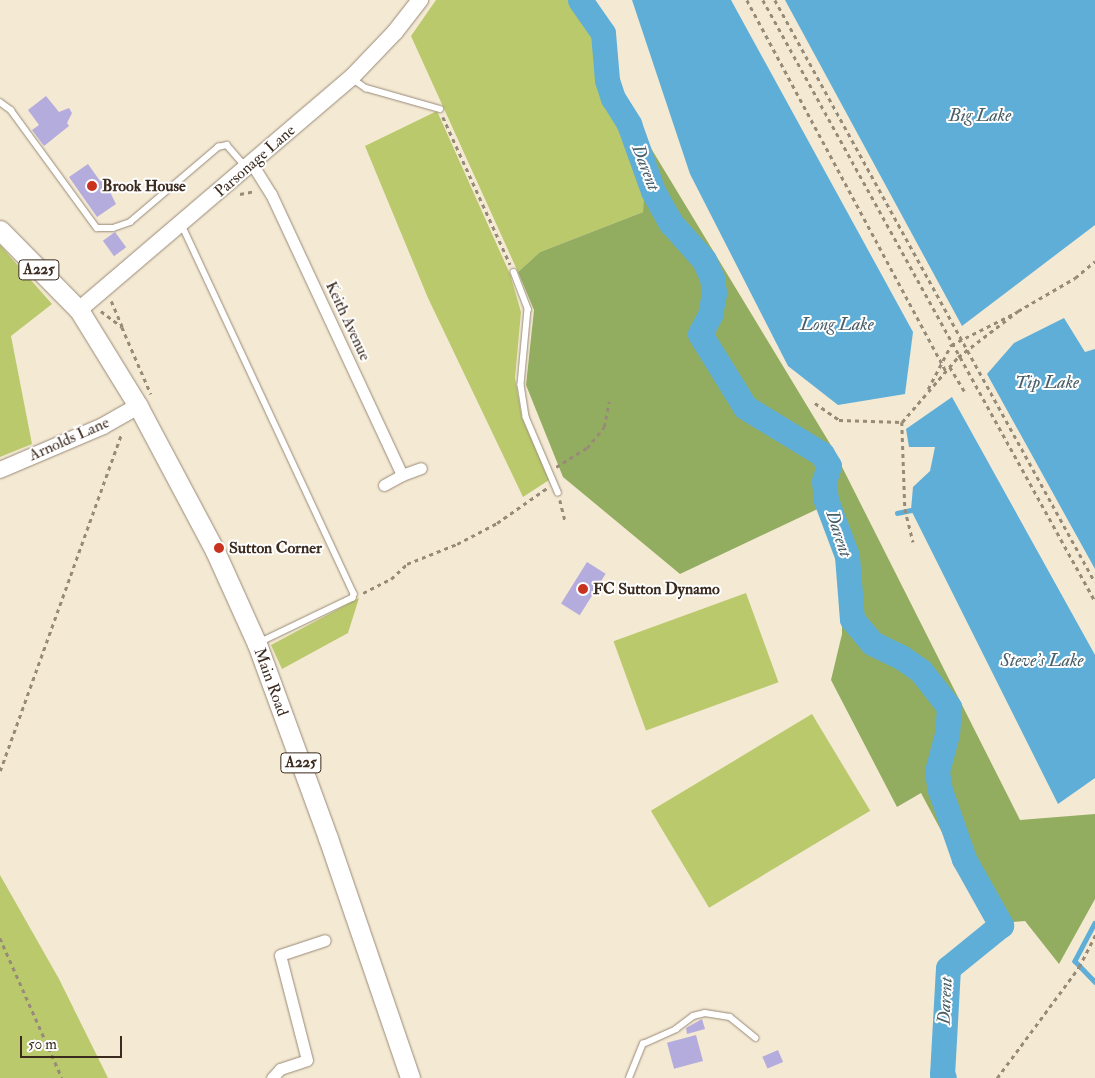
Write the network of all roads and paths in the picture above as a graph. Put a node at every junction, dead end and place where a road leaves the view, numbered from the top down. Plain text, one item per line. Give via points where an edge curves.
1 (420, 0) edge
2 (747, 0) edge
3 (763, 0) edge
4 (775, 0) edge
5 (351, 78) junction
6 (0, 102) edge
7 (440, 109) joint
8 (250, 167) junction
9 (182, 225) junction
10 (0, 230) edge
11 (1095, 261) edge
12 (514, 272) joint
13 (79, 310) junction
14 (1018, 311) junction
15 (961, 339) junction
16 (953, 343) junction
17 (967, 351) junction
18 (960, 356) junction
19 (942, 362) junction
20 (950, 366) junction
21 (946, 371) junction
22 (926, 392) junction
23 (965, 392) dead end
24 (609, 401) dead end
25 (815, 403) dead end
26 (138, 406) junction
27 (902, 422) junction
28 (122, 429) dead end
29 (420, 468) dead end
30 (0, 470) edge
31 (551, 471) junction
32 (402, 475) junction
33 (555, 483) junction
34 (384, 485) dead end
35 (558, 492) joint
36 (565, 520) dead end
37 (913, 542) dead end
38 (1095, 582) edge
39 (353, 598) junction
40 (1095, 601) edge
41 (257, 644) junction
42 (0, 771) edge
43 (1095, 934) edge
44 (0, 938) edge
45 (324, 940) dead end
46 (756, 1038) dead end
47 (62, 1078) edge
48 (272, 1078) edge
49 (410, 1078) edge
50 (629, 1078) edge
51 (997, 1078) edge

1 - 5 street, Parsonage Lane
2 - 19 path
3 - 16 path
4 - 15 path
5 - 7 lane via 366,88
5 - 8 street, Parsonage Lane
6 - 8 lane via 11,110 97,228 113,228 130,222 218,147 227,145
7 - 12 path
8 - 9 street, Parsonage Lane
8 - 32 street, Keith Avenue via 271,194
9 - 13 street, Parsonage Lane
9 - 39 lane via 350,585
10 - 13 main road, A225
11 - 14 path via 1075,278
12 - 31 lane via 528,309 521,385 525,409
13 - 26 main road, Main Road / A225
14 - 15 path
14 - 17 path
15 - 16 path
15 - 17 path
16 - 18 path
16 - 19 path
17 - 18 path
17 - 38 path
18 - 20 path
18 - 40 path
19 - 21 path
19 - 22 path
20 - 21 path
20 - 23 path
21 - 22 path
22 - 27 path
24 - 31 path via 604,427 587,448
25 - 27 path via 839,420
26 - 30 street, Arnolds Lane via 103,426
26 - 41 main road, Main Road / A225 via 209,538
27 - 37 path via 905,514
28 - 42 path
29 - 32 street
31 - 33 lane
32 - 34 street
33 - 35 lane
33 - 39 path via 497,523 457,544 407,564 392,579
35 - 36 path
39 - 41 lane
41 - 49 main road, Main Road / A225
43 - 51 path via 1079,967
44 - 47 path
45 - 48 street via 280,955 308,1060 280,1069
46 - 50 lane via 730,1017 705,1013 692,1016 676,1030 643,1044

